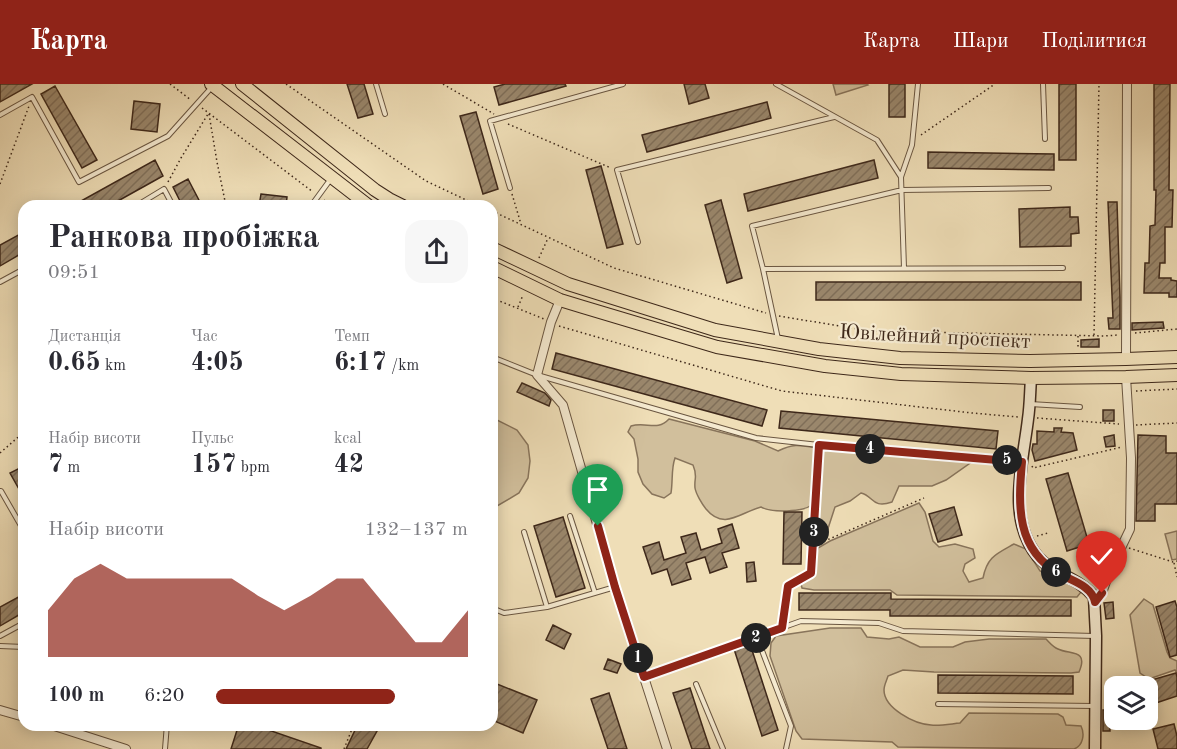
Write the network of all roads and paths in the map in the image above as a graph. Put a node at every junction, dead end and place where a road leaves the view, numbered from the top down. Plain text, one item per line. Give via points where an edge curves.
1 (170, 84) edge
2 (242, 84) edge
3 (286, 84) edge
4 (376, 84) edge
5 (442, 84) edge
6 (623, 84) edge
7 (776, 84) edge
8 (918, 84) edge
9 (995, 84) edge
10 (1043, 84) edge
11 (1099, 84) edge
12 (1127, 84) edge
13 (212, 85) edge
14 (32, 97) junction
15 (197, 105) junction
16 (209, 113) junction
17 (385, 114) dead end
18 (0, 115) edge
19 (834, 117) junction
20 (498, 118) junction
21 (1045, 139) dead end
22 (913, 140) junction
23 (616, 170) junction
24 (332, 177) junction
25 (901, 177) junction
26 (0, 184) edge
27 (510, 188) joint
28 (1048, 188) dead end
29 (164, 189) junction
30 (902, 190) junction
31 (318, 196) junction
32 (146, 200) edge
33 (169, 200) edge
34 (225, 200) edge
35 (315, 200) edge
36 (324, 200) edge
37 (361, 200) edge
38 (392, 200) edge
39 (466, 200) edge
40 (498, 215) edge
41 (521, 225) junction
42 (549, 238) junction
43 (638, 242) dead end
44 (498, 251) edge
45 (539, 259) dead end
46 (904, 268) junction
47 (1063, 268) dead end
48 (498, 270) edge
49 (763, 270) junction
50 (18, 272) edge
51 (0, 282) edge
52 (568, 284) junction
53 (524, 294) dead end
54 (498, 300) edge
55 (560, 300) junction
56 (518, 308) junction
57 (773, 315) junction
58 (551, 322) junction
59 (1177, 329) edge
60 (1126, 334) junction
61 (1094, 336) junction
62 (779, 343) junction
63 (1177, 357) edge
64 (498, 359) edge
65 (1126, 359) junction
66 (537, 375) junction
67 (1177, 375) edge
68 (1126, 377) junction
69 (1031, 378) junction
70 (1142, 386) dead end
71 (1177, 389) edge
72 (1142, 391) junction
73 (1127, 392) junction
74 (1029, 404) junction
75 (1080, 408) dead end
76 (1028, 417) junction
77 (1177, 423) edge
78 (1130, 425) junction
79 (18, 437) edge
80 (819, 445) junction
81 (1131, 445) junction
82 (0, 453) edge
83 (1028, 465) junction
84 (0, 491) edge
85 (924, 498) dead end
86 (570, 516) dead end
87 (18, 521) edge
88 (524, 532) dead end
89 (1048, 533) dead end
90 (1036, 537) dead end
91 (1123, 545) junction
92 (813, 546) junction
93 (1177, 561) edge
94 (1173, 562) junction
95 (1177, 578) edge
96 (615, 587) junction
97 (595, 593) junction
98 (1095, 602) junction
99 (547, 608) junction
100 (498, 610) edge
101 (18, 626) edge
102 (782, 628) junction
103 (0, 636) edge
104 (1096, 636) junction
105 (0, 646) edge
106 (18, 647) edge
107 (761, 648) dead end
108 (644, 677) junction
109 (696, 684) dead end
110 (938, 704) dead end
111 (1095, 706) junction
112 (0, 710) edge
113 (18, 715) edge
114 (70, 731) edge
115 (166, 731) edge
116 (351, 731) edge
117 (126, 749) edge
118 (165, 749) edge
119 (344, 749) edge
120 (667, 749) edge
121 (723, 749) edge
122 (786, 749) edge
123 (1095, 749) edge

1 - 15 path
2 - 38 main road
3 - 39 path via 426,181
4 - 17 lane
5 - 20 path
6 - 20 lane
7 - 19 lane
8 - 22 lane
9 - 22 path
10 - 21 lane
11 - 61 path
12 - 60 street
13 - 15 lane
13 - 24 main road
14 - 15 lane via 79,182 168,136
14 - 18 lane
14 - 26 path
15 - 16 path
16 - 29 path
16 - 31 path
16 - 34 path
19 - 23 lane
19 - 25 lane via 877,140
20 - 23 path
20 - 27 lane via 490,121
22 - 25 lane
23 - 43 lane
24 - 31 lane
24 - 37 main road
25 - 30 lane
27 - 41 path
28 - 30 lane
29 - 32 lane
29 - 33 lane
30 - 46 lane
30 - 49 lane via 752,226
31 - 35 lane
31 - 36 path
40 - 41 path
41 - 42 path
42 - 45 path
42 - 57 path via 614,268
44 - 52 main road, Ювілейний проспект
46 - 47 lane
46 - 49 lane
48 - 55 main road, Ювілейний проспект
49 - 57 lane
50 - 51 lane
52 - 55 main road
52 - 62 main road, Ювілейний проспект via 715,330
53 - 56 path
54 - 56 path
55 - 58 street
55 - 69 main road, Ювілейний проспект via 717,347 825,366 901,374
56 - 58 path
57 - 61 path via 870,331
57 - 62 lane
58 - 66 street
58 - 76 path via 782,391
59 - 60 path
60 - 61 path
60 - 65 street
62 - 65 main road, Ювілейний проспект via 900,358
63 - 65 main road, Ювілейний проспект
64 - 66 lane
66 - 80 lane via 756,438
66 - 96 street via 563,405
67 - 68 main road, Ювілейний проспект
68 - 69 main road, Ювілейний проспект
68 - 73 street
69 - 74 street
70 - 72 path
71 - 72 path
72 - 73 path
73 - 78 street
74 - 75 lane
74 - 76 street
76 - 78 path
76 - 83 street
77 - 78 path
78 - 81 street
79 - 82 path
80 - 83 lane
80 - 92 lane
81 - 83 path
81 - 91 street via 1130,529
83 - 98 street via 1019,506 1031,547 1045,564 1085,587
84 - 87 lane
85 - 92 path
86 - 97 lane
88 - 99 lane
89 - 90 path
91 - 94 path
91 - 98 street
92 - 102 lane via 811,573 788,586
93 - 94 path
94 - 95 path
96 - 97 lane
96 - 108 street
97 - 99 lane
98 - 104 street
99 - 100 lane
101 - 103 lane
102 - 104 lane via 801,621 857,622 879,623 903,631
102 - 108 lane
104 - 111 street
105 - 106 lane
107 - 122 lane via 791,726
108 - 120 street
109 - 121 lane
110 - 111 lane
111 - 123 street
112 - 113 street
114 - 117 street
115 - 118 lane
116 - 119 path

